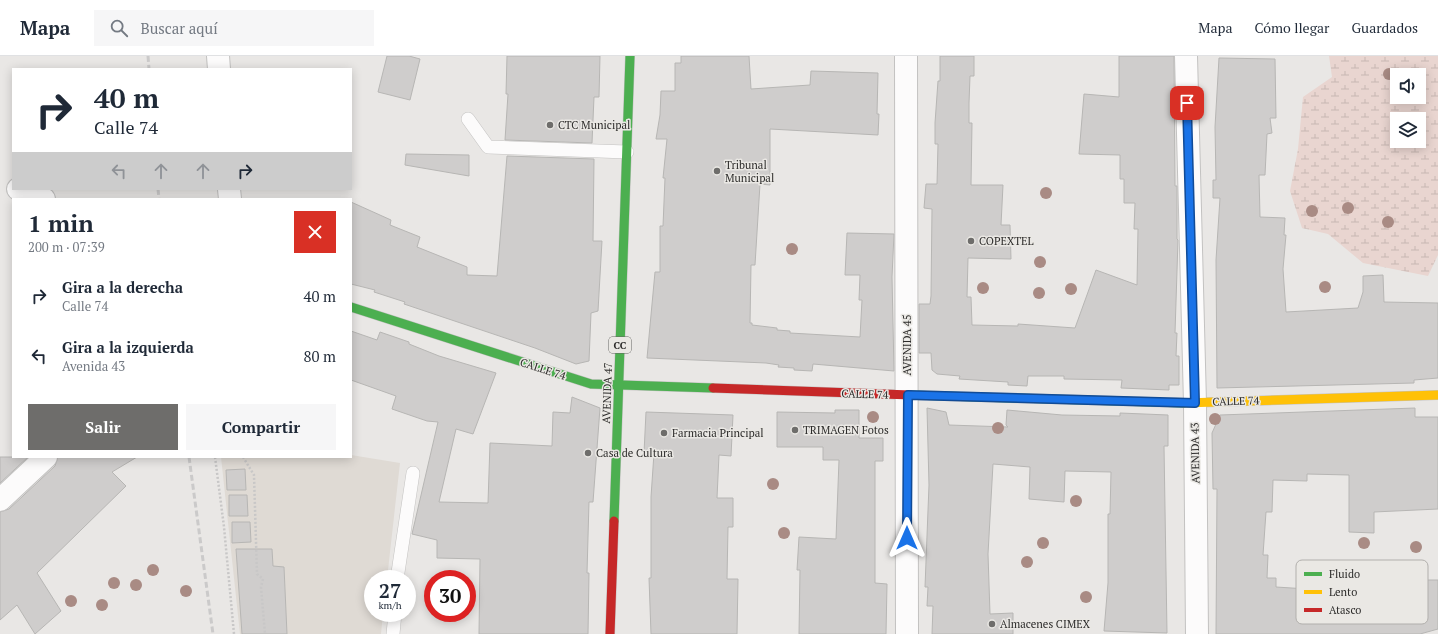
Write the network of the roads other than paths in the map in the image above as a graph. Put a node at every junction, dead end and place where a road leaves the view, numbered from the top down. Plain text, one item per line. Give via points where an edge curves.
1 (218, 56) edge
2 (630, 56) edge
3 (906, 56) edge
4 (1186, 56) edge
5 (219, 68) edge
6 (468, 119) dead end
7 (627, 152) junction
8 (0, 183) edge
9 (12, 187) edge
10 (21, 190) edge
11 (41, 198) edge
12 (352, 308) edge
13 (619, 384) junction
14 (908, 395) junction
15 (1438, 395) edge
16 (1195, 403) junction
17 (45, 458) edge
18 (413, 473) dead end
19 (0, 500) edge
20 (398, 570) edge
21 (395, 622) edge
22 (394, 634) edge
23 (610, 634) edge
24 (907, 634) edge
25 (1198, 634) edge

1 - 5 street
2 - 7 street, AVENIDA 47 / CC
3 - 14 street, AVENIDA 45
4 - 16 street, AVENIDA 43
6 - 7 lane via 488,147
7 - 13 street, AVENIDA 47 / CC
8 - 9 street
10 - 11 street
12 - 13 street, CALLE 74 via 591,384
13 - 14 street, CALLE 74
13 - 23 street, AVENIDA 47 / CC
14 - 16 street, CALLE 74
14 - 24 street, AVENIDA 45
15 - 16 street, CALLE 74
16 - 25 street, AVENIDA 43
17 - 19 street
18 - 20 lane
21 - 22 lane

